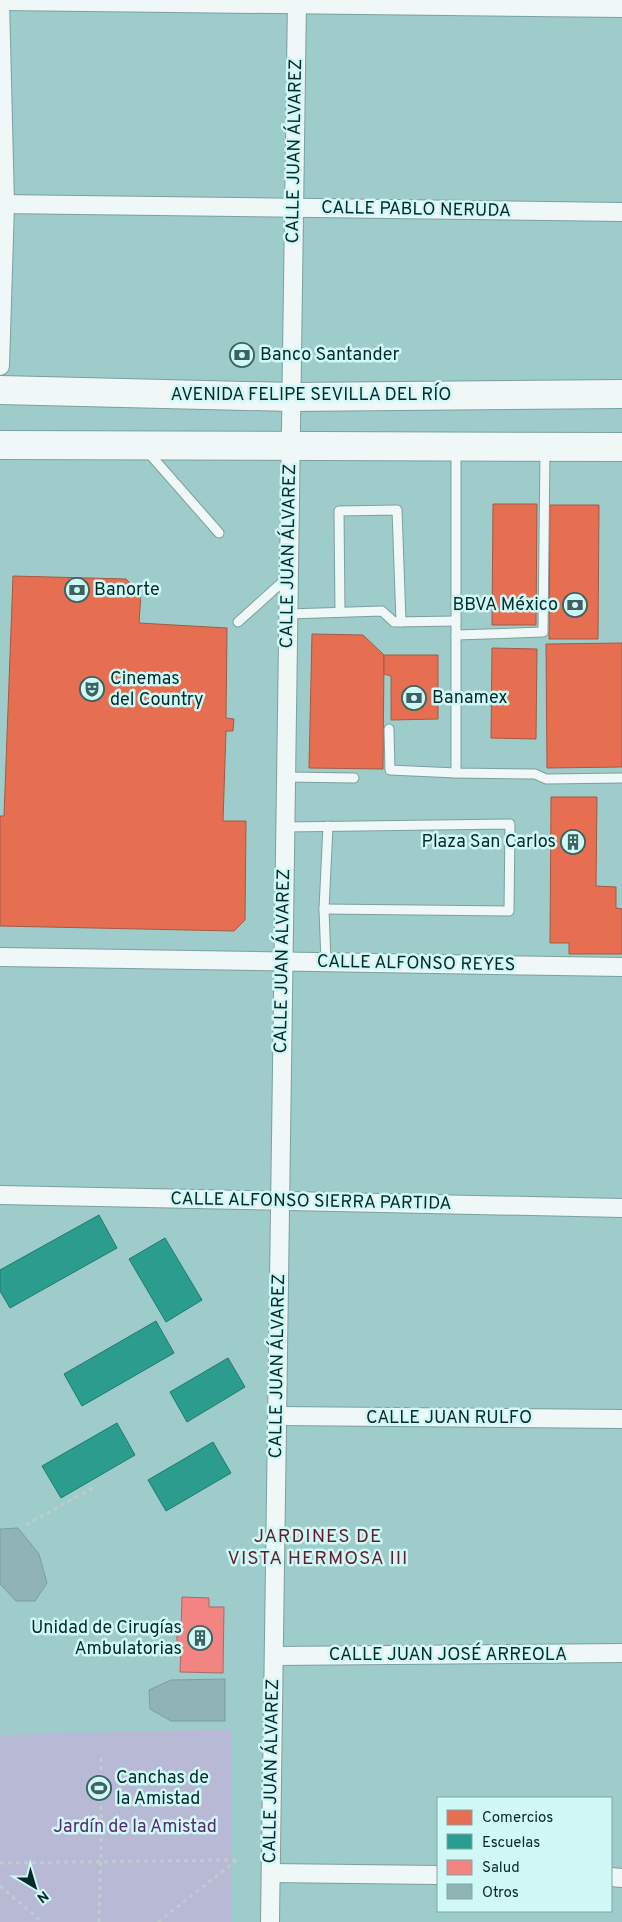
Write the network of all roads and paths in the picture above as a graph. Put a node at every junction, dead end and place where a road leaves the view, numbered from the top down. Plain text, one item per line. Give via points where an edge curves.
1 (0, 1) edge
2 (297, 2) edge
3 (622, 8) edge
4 (2, 204) edge
5 (294, 208) junction
6 (622, 212) edge
7 (0, 366) edge
8 (0, 390) edge
9 (622, 394) edge
10 (291, 397) junction
11 (0, 445) edge
12 (456, 445) junction
13 (142, 446) junction
14 (545, 446) junction
15 (291, 447) junction
16 (622, 447) edge
17 (219, 533) dead end
18 (288, 577) junction
19 (340, 612) junction
20 (288, 614) junction
21 (456, 621) junction
22 (238, 622) dead end
23 (401, 622) junction
24 (456, 635) junction
25 (389, 728) dead end
26 (456, 773) junction
27 (286, 777) junction
28 (354, 778) dead end
29 (622, 778) edge
30 (328, 826) junction
31 (285, 827) junction
32 (324, 909) junction
33 (0, 957) edge
34 (283, 962) junction
35 (326, 962) junction
36 (622, 967) edge
37 (0, 1195) edge
38 (280, 1201) junction
39 (622, 1208) edge
40 (277, 1416) junction
41 (622, 1419) edge
42 (96, 1486) dead end
43 (26, 1525) dead end
44 (622, 1653) edge
45 (274, 1656) junction
46 (101, 1757) dead end
47 (101, 1862) junction
48 (0, 1863) edge
49 (270, 1874) junction
50 (437, 1876) edge
51 (0, 1886) edge
52 (42, 1922) edge
53 (99, 1922) edge
54 (158, 1922) edge
55 (270, 1922) edge

1 - 2 street
1 - 4 street
2 - 3 street
2 - 5 street, CALLE JUAN ÁLVAREZ
4 - 5 street, CALLE PABLO NERUDA
4 - 7 street
5 - 6 street, CALLE PABLO NERUDA
5 - 10 street, CALLE JUAN ÁLVAREZ
8 - 10 main road, AVENIDA FELIPE SEVILLA DEL RÍO
9 - 10 main road, AVENIDA FELIPE SEVILLA DEL RÍO
10 - 15 street, CALLE JUAN ÁLVAREZ
11 - 13 main road
12 - 14 main road
12 - 15 main road
12 - 21 lane
13 - 15 main road
13 - 17 lane
14 - 16 main road
14 - 24 lane via 543,632
15 - 18 street, CALLE JUAN ÁLVAREZ
18 - 20 street, CALLE JUAN ÁLVAREZ
18 - 22 lane
19 - 20 lane
19 - 23 lane via 382,611 394,622
19 - 23 lane via 338,512 397,510
20 - 27 street, CALLE JUAN ÁLVAREZ
21 - 23 lane
21 - 24 lane
24 - 26 lane
25 - 26 lane via 390,770
26 - 29 lane via 535,774 546,779
27 - 28 lane
27 - 31 street, CALLE JUAN ÁLVAREZ
30 - 31 lane
30 - 32 lane
30 - 32 lane via 510,824 509,911
31 - 34 street, CALLE JUAN ÁLVAREZ
32 - 35 lane
33 - 34 street, CALLE ALFONSO REYES
34 - 35 street, CALLE ALFONSO REYES
34 - 38 street, CALLE JUAN ÁLVAREZ
35 - 36 street, CALLE ALFONSO REYES
37 - 38 street, CALLE ALFONSO SIERRA PARTIDA
38 - 39 street, CALLE ALFONSO SIERRA PARTIDA
38 - 40 street, CALLE JUAN ÁLVAREZ
40 - 41 street, CALLE JUAN RULFO
40 - 45 street, CALLE JUAN ÁLVAREZ
42 - 43 path
44 - 45 street, CALLE JUAN JOSÉ ARREOLA
45 - 49 street, CALLE JUAN ÁLVAREZ
46 - 47 path
47 - 48 path
47 - 53 path
47 - 54 path via 237,1860
49 - 50 street
49 - 55 street, CALLE JUAN ÁLVAREZ
51 - 52 path

